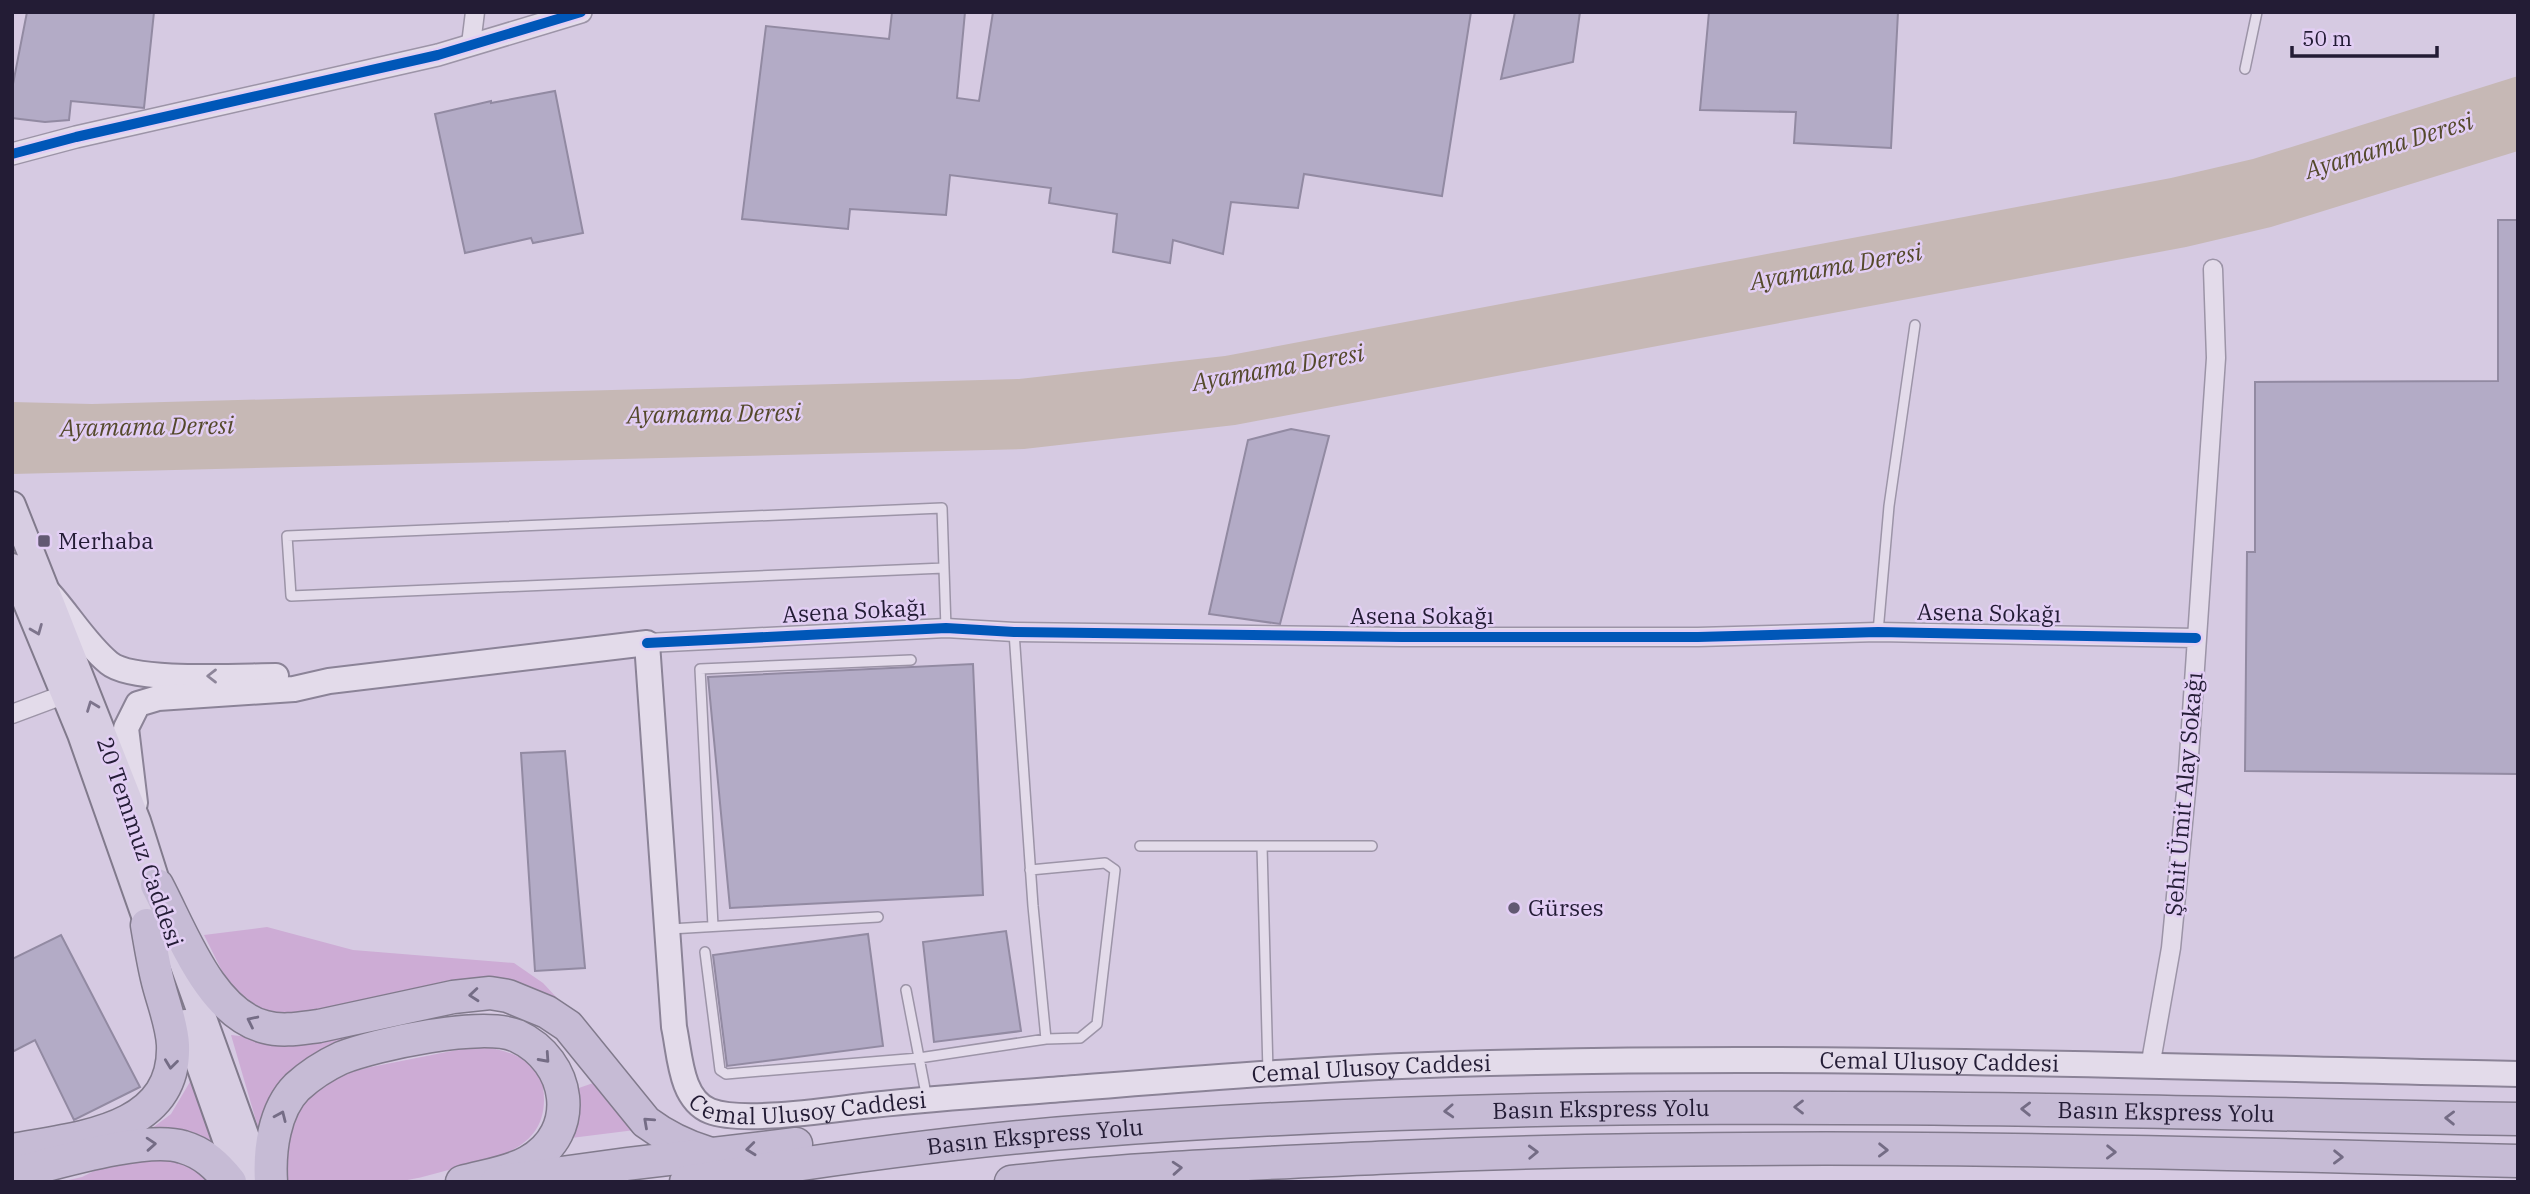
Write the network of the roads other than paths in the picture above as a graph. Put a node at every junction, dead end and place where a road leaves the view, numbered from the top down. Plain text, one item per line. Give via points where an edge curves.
1 (475, 12) edge
2 (581, 12) edge
3 (2258, 12) edge
4 (471, 44) junction
5 (2245, 69) dead end
6 (76, 138) junction
7 (12, 144) edge
8 (12, 154) edge
9 (2213, 269) dead end
10 (1915, 325) dead end
11 (12, 505) edge
12 (12, 566) edge
13 (944, 568) junction
14 (46, 590) junction
15 (946, 628) junction
16 (1014, 632) junction
17 (1878, 632) junction
18 (2196, 638) junction
19 (647, 643) junction
20 (911, 660) dead end
21 (329, 681) junction
22 (63, 695) junction
23 (12, 714) edge
24 (137, 821) junction
25 (1140, 846) dead end
26 (1262, 846) junction
27 (1372, 846) dead end
28 (1030, 870) junction
29 (157, 886) junction
30 (878, 917) dead end
31 (147, 925) junction
32 (713, 926) junction
33 (667, 929) junction
34 (705, 953) dead end
35 (906, 990) dead end
36 (1046, 1039) junction
37 (919, 1058) junction
38 (2150, 1067) junction
39 (1268, 1074) junction
40 (2518, 1074) edge
41 (927, 1099) junction
42 (2518, 1119) edge
43 (1087, 1131) junction
44 (12, 1150) edge
45 (708, 1153) junction
46 (1367, 1158) junction
47 (2518, 1161) edge
48 (12, 1174) edge
49 (230, 1182) edge
50 (241, 1182) edge
51 (262, 1182) edge
52 (271, 1182) edge
53 (462, 1182) edge
54 (497, 1182) edge
55 (686, 1182) edge
56 (1011, 1182) edge
57 (1271, 1182) edge

1 - 4 street
2 - 4 street
3 - 5 lane
4 - 6 street
6 - 7 street
6 - 8 street
9 - 18 street, Şehit Ümit Alay Sokağı via 2216,358
10 - 17 lane via 1889,506
11 - 14 main road, 20 Temmuz Caddesi
12 -> 22 main road
13 - 13 lane via 942,508 286,536 291,596
13 - 15 lane
21 -> 14 main road via 129,672 111,665
24 -> 14 main road, 20 Temmuz Caddesi
15 - 16 street, Asena Sokağı
15 - 19 street, Asena Sokağı
16 - 17 street, Asena Sokağı via 1698,637
16 - 28 lane
17 - 18 street, Asena Sokağı
18 - 38 street, Şehit Ümit Alay Sokağı via 2171,948
19 - 21 main road, Asena Sokağı
19 - 33 main road, Cemal Ulusoy Caddesi
20 - 32 lane via 700,669
21 - 24 main road via 294,689 158,698 138,704 126,728
22 - 23 street
22 - 31 main road
24 - 29 main road, 20 Temmuz Caddesi
25 - 26 lane
26 - 27 lane
26 - 39 lane
28 - 36 lane
28 - 36 lane via 1105,863 1116,873 1097,1024 1080,1038
45 -> 29 highway via 684,1146 654,1128 568,1026 508,996 453,997 298,1029 279,1030 254,1023 238,1014 212,986
29 - 51 main road, 20 Temmuz Caddesi
30 - 32 lane
31 -> 44 highway via 173,1045 171,1073 157,1099 133,1120 111,1130
31 - 50 main road
32 - 33 lane
33 - 41 main road, Cemal Ulusoy Caddesi via 674,1027 687,1090 696,1102 711,1111 763,1116
34 - 37 lane via 720,1070 726,1074
35 - 37 lane
36 - 37 lane
37 - 41 lane
38 - 39 main road, Cemal Ulusoy Caddesi via 1633,1060
38 - 40 main road, Cemal Ulusoy Caddesi
39 - 41 main road, Cemal Ulusoy Caddesi
42 -> 43 highway, Basın Ekspress Yolu via 1893,1107 1576,1108
43 -> 45 highway via 1019,1124 971,1126
43 - 55 highway, Basın Ekspress Yolu
45 - 54 highway
46 -> 47 highway, Basın Ekspress Yolu via 1549,1151 1833,1150
56 -> 46 highway, Basın Ekspress Yolu
46 - 57 highway
48 -> 49 highway via 160,1143 197,1152
52 -> 53 highway via 272,1136 283,1110 296,1088 319,1071 365,1051 459,1031 516,1036 535,1046 561,1081 564,1105 560,1128 527,1163

